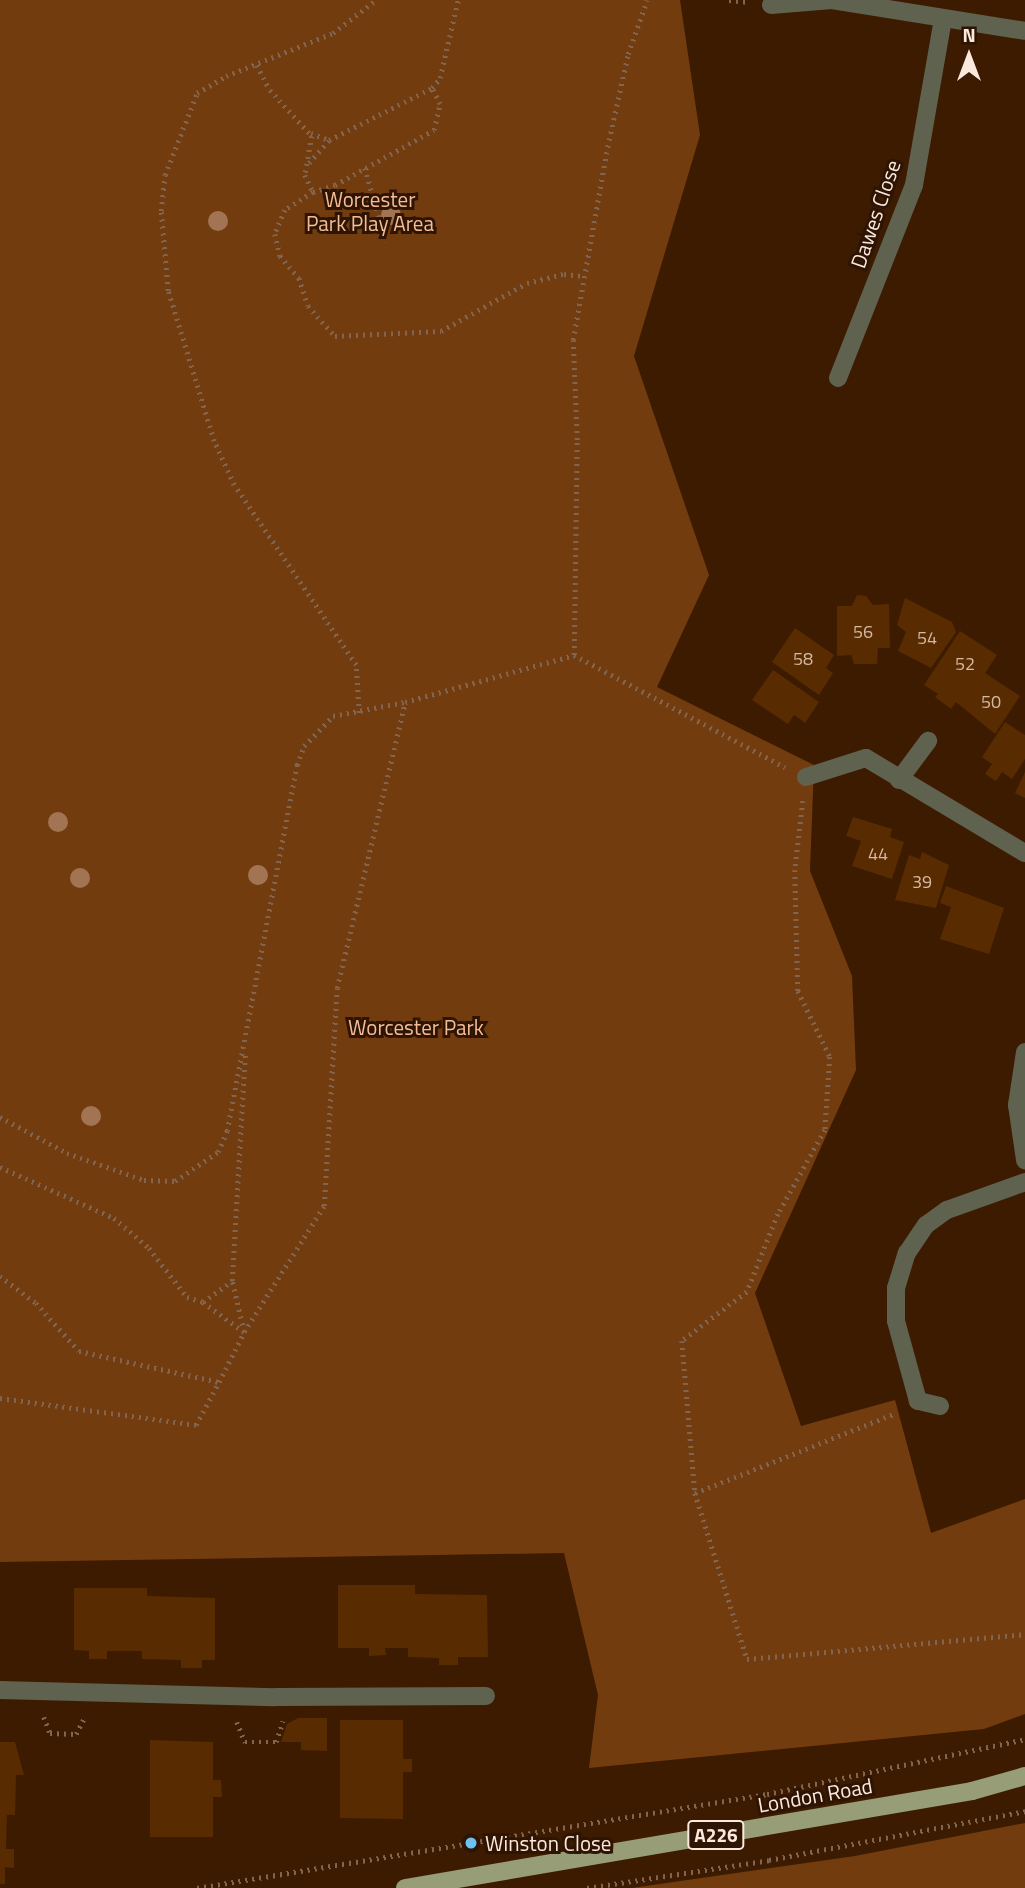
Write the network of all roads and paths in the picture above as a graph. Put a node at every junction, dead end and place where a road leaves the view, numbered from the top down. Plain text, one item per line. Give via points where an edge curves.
1 (376, 0) edge
2 (458, 0) edge
3 (647, 0) edge
4 (771, 5) dead end
5 (943, 18) junction
6 (1025, 31) edge
7 (257, 65) junction
8 (432, 88) junction
9 (311, 133) junction
10 (330, 140) junction
11 (308, 164) junction
12 (366, 168) junction
13 (313, 192) junction
14 (386, 242) dead end
15 (582, 276) junction
16 (838, 377) dead end
17 (574, 656) junction
18 (405, 702) junction
19 (359, 713) junction
20 (928, 741) dead end
21 (806, 777) junction
22 (899, 780) junction
23 (1025, 853) edge
24 (246, 1035) junction
25 (1025, 1052) edge
26 (0, 1117) edge
27 (1025, 1160) edge
28 (0, 1167) edge
29 (1025, 1182) edge
30 (0, 1276) edge
31 (232, 1281) junction
32 (203, 1302) junction
33 (244, 1332) junction
34 (219, 1382) junction
35 (0, 1398) edge
36 (940, 1406) dead end
37 (905, 1409) dead end
38 (695, 1493) junction
39 (1025, 1634) edge
40 (0, 1690) edge
41 (486, 1696) dead end
42 (1025, 1739) edge
43 (1025, 1776) edge
44 (1025, 1811) edge
45 (197, 1888) edge
46 (405, 1888) edge
47 (587, 1888) edge

1 - 7 path via 344,27
2 - 8 path via 440,78
3 - 15 path via 628,54
4 - 5 street via 832,0
5 - 6 street
5 - 16 street, Dawes Close via 914,185
7 - 9 path via 270,90
7 - 19 path via 206,87 186,112 163,182 163,265 195,391 220,456 234,485 356,665
8 - 10 path
8 - 12 path via 440,104 434,130
9 - 10 path
9 - 11 path
10 - 11 path
11 - 13 path via 306,180
12 - 13 path
12 - 14 path
13 - 15 path via 282,215 276,239 283,261 299,278 308,306 338,337 441,331 527,283 564,274
15 - 17 path via 571,376 577,440
17 - 18 path
17 - 21 path
18 - 19 path
18 - 33 path via 337,988 324,1206
19 - 24 path via 333,716 318,729 297,765
20 - 22 street
21 - 22 street via 866,758
21 - 38 path via 795,870 798,991 830,1057 825,1130 778,1214 747,1292 682,1341
22 - 23 street
24 - 26 path via 228,1131 218,1152 175,1181 119,1174
24 - 31 path
25 - 27 street via 1017,1105
28 - 32 path via 114,1218 149,1248 187,1297
29 - 36 street via 947,1210 926,1225 907,1253 896,1288 896,1321 918,1401
30 - 34 path via 36,1303 79,1351
31 - 32 path
31 - 33 path
32 - 33 path
33 - 34 path
34 - 35 path via 196,1425
37 - 38 path
38 - 39 path via 747,1659
40 - 41 street via 276,1697
42 - 45 path via 767,1794
43 - 46 main road, London Road / A226 via 972,1791
44 - 47 path via 769,1860

